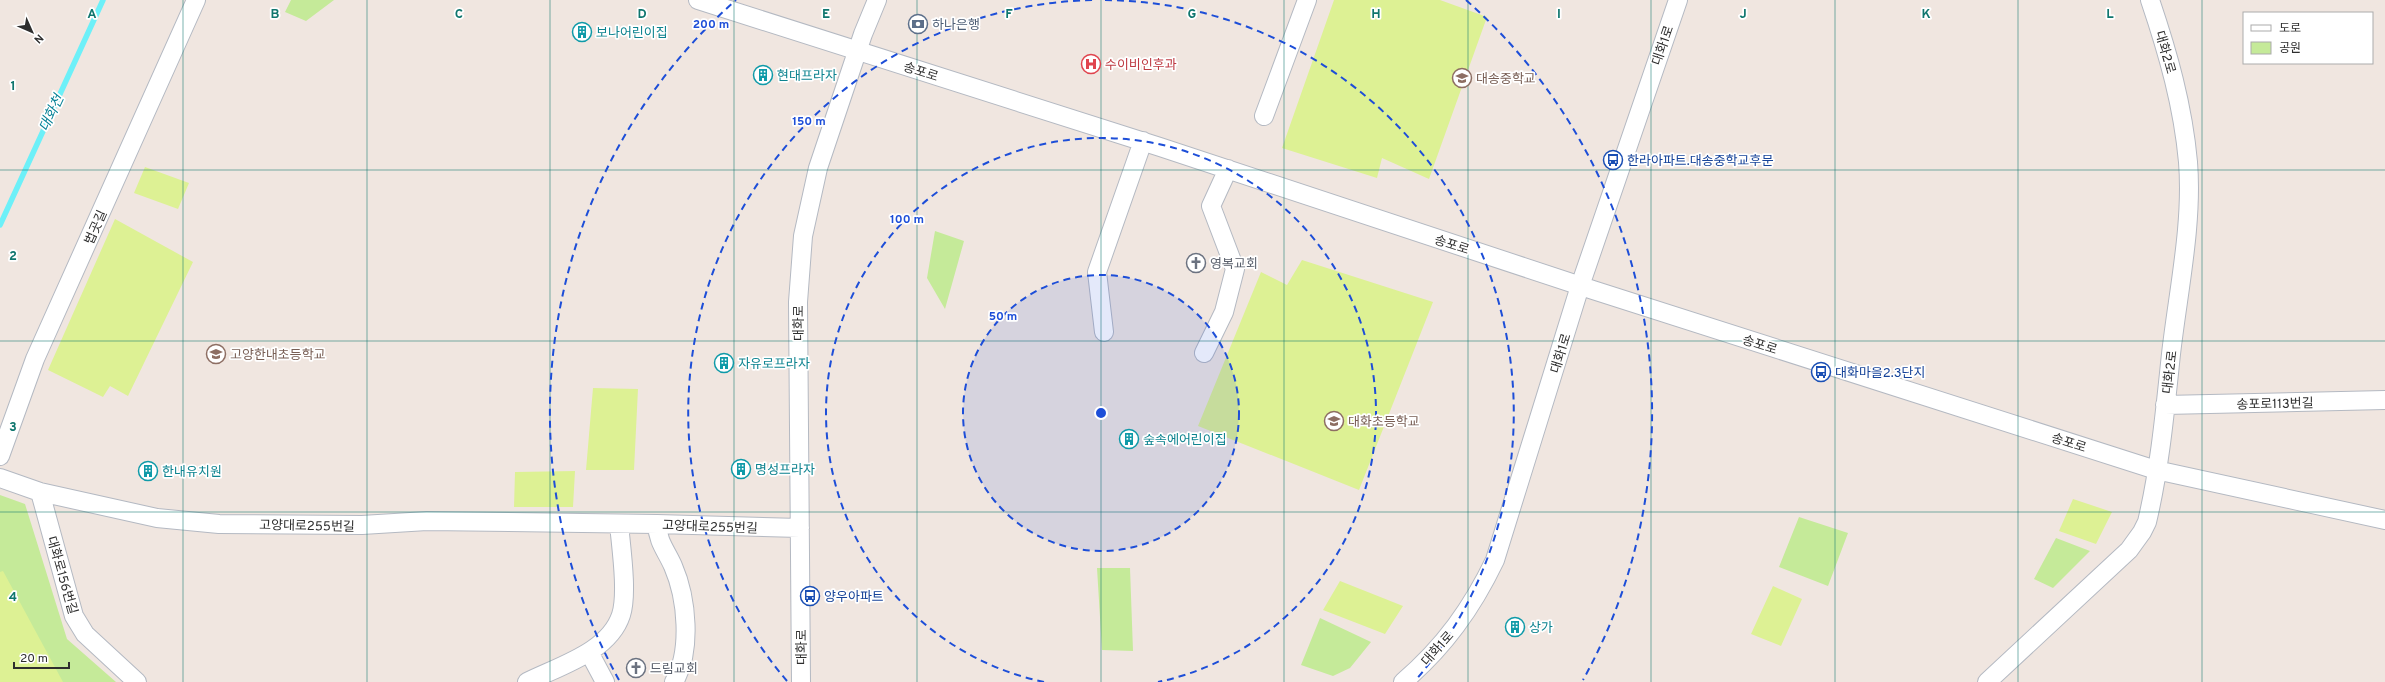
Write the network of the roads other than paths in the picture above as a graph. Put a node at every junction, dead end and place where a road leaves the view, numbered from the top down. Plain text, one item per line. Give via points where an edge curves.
1 (196, 0) edge
2 (698, 0) edge
3 (877, 0) edge
4 (1307, 0) edge
5 (1678, 0) edge
6 (2150, 0) edge
7 (857, 50) junction
8 (1264, 116) dead end
9 (1143, 141) junction
10 (1228, 169) junction
11 (1580, 286) junction
12 (1104, 332) dead end
13 (1204, 353) dead end
14 (2385, 400) edge
15 (2165, 405) junction
16 (0, 456) edge
17 (2156, 470) junction
18 (0, 478) edge
19 (40, 492) junction
20 (2385, 520) edge
21 (619, 524) junction
22 (657, 524) junction
23 (800, 528) junction
24 (589, 652) junction
25 (137, 682) edge
26 (527, 682) edge
27 (606, 682) edge
28 (674, 682) edge
29 (801, 682) edge
30 (1403, 682) edge
31 (1988, 682) edge

1 - 16 street, 법곳길 via 35,359
2 - 7 street, 송포로
3 - 7 street, 대화로
4 - 8 street
5 - 11 street, 대화1로
6 - 15 street, 대화2로 via 2181,110 2188,162 2187,215
7 - 9 street, 송포로
7 - 23 street, 대화로 via 818,168 803,236 798,302
9 - 10 street, 송포로
9 - 12 street via 1097,272
10 - 11 street, 송포로
10 - 13 street via 1211,206 1235,269 1224,312
11 - 17 street, 송포로
11 - 30 street, 대화1로 via 1495,560 1479,593 1443,644
14 - 15 street, 송포로113번길
15 - 17 street, 대화2로 via 2163,438
17 - 20 street, 송포로
17 - 31 street, 대화2로 via 2147,522 2136,542
18 - 19 street, 고양대로255번길
19 - 21 street, 고양대로255번길 via 157,518 219,524
19 - 25 street, 대화로156번길 via 74,616 85,634
21 - 22 street, 고양대로255번길
21 - 24 street via 623,594 621,615 608,636
22 - 23 street, 고양대로255번길
22 - 28 street via 658,538 673,566 685,606 683,658
23 - 29 street, 대화로
24 - 26 street
24 - 27 street

